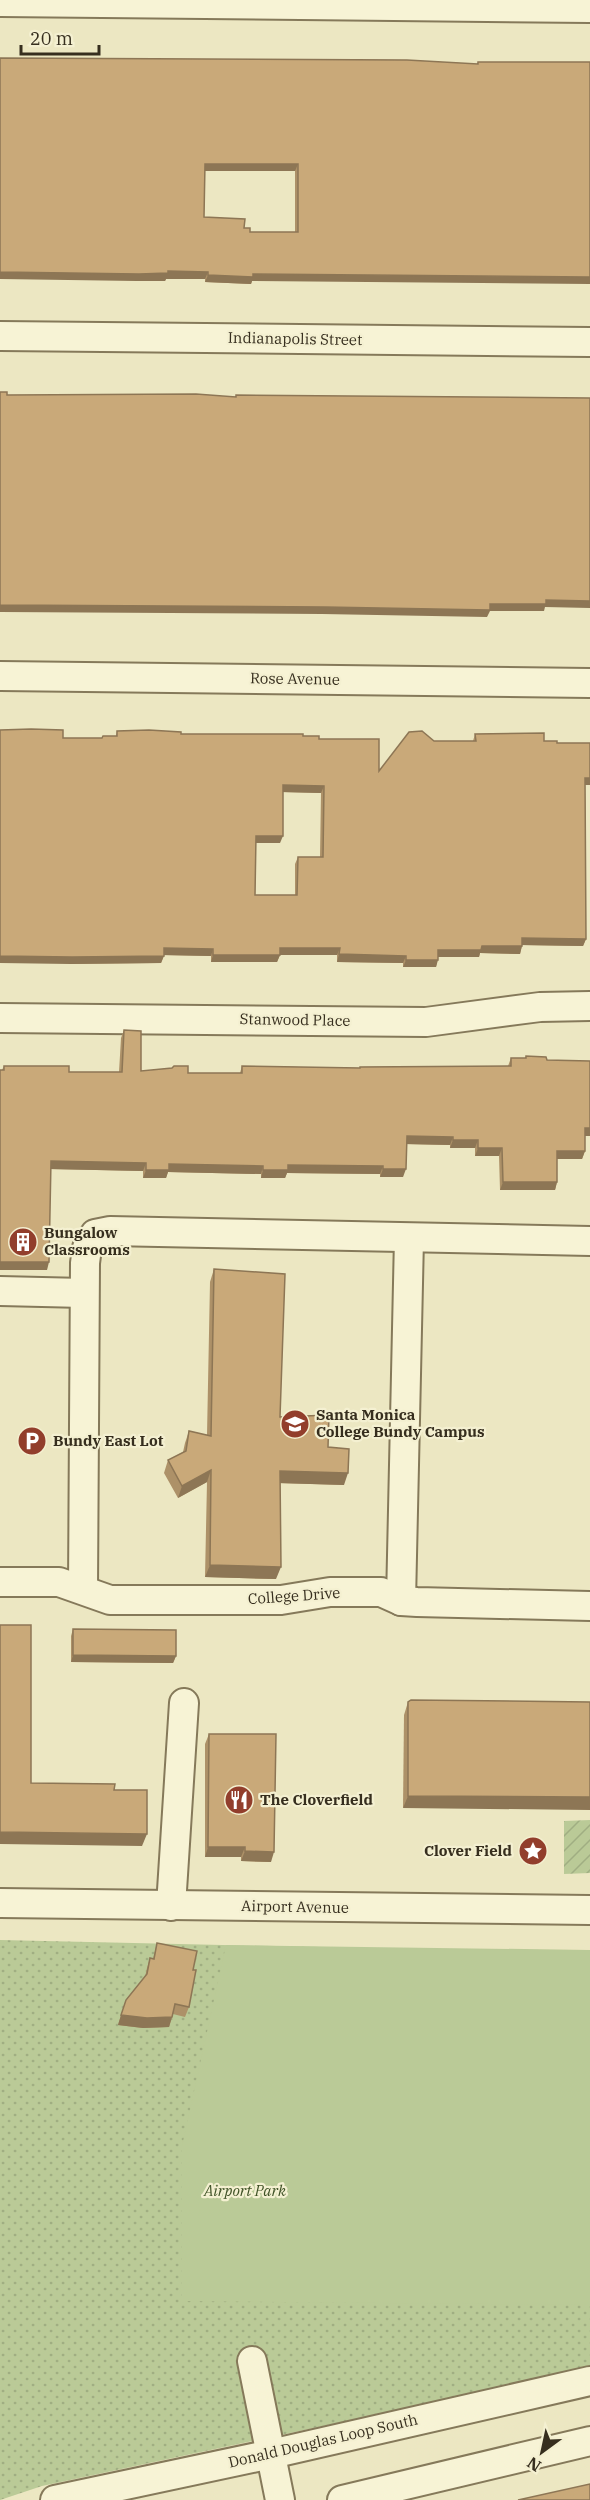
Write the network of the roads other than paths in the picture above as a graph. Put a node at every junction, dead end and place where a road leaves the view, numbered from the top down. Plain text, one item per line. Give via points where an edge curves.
1 (0, 2) edge
2 (590, 8) edge
3 (0, 336) edge
4 (590, 342) edge
5 (0, 676) edge
6 (590, 683) edge
7 (590, 1006) edge
8 (0, 1017) edge
9 (409, 1238) junction
10 (590, 1241) edge
11 (0, 1291) edge
12 (84, 1293) junction
13 (0, 1582) edge
14 (83, 1590) junction
15 (401, 1600) junction
16 (590, 1606) edge
17 (184, 1703) dead end
18 (0, 1903) edge
19 (171, 1906) junction
20 (590, 1910) edge
21 (252, 2361) dead end
22 (590, 2381) edge
23 (590, 2441) edge
24 (271, 2454) junction
25 (420, 2492) edge
26 (56, 2500) edge
27 (280, 2500) edge
28 (342, 2500) edge

1 - 2 street
3 - 4 street, Indianapolis Street
5 - 6 street, Rose Avenue
7 - 8 street, Stanwood Place via 540,1006 426,1022
9 - 10 street
9 - 12 street via 110,1231 95,1234 87,1248
9 - 15 street
11 - 12 street
12 - 14 street
13 - 14 street, College Drive via 59,1582
14 - 15 street, College Drive via 110,1600 281,1600 330,1592 381,1592
15 - 16 street, College Drive
17 - 19 street
18 - 19 street, Airport Avenue
19 - 20 street, Airport Avenue
21 - 24 street
22 - 24 street, Donald Douglas Loop South
23 - 25 street
24 - 26 street, Donald Douglas Loop South
24 - 27 street
25 - 28 street

